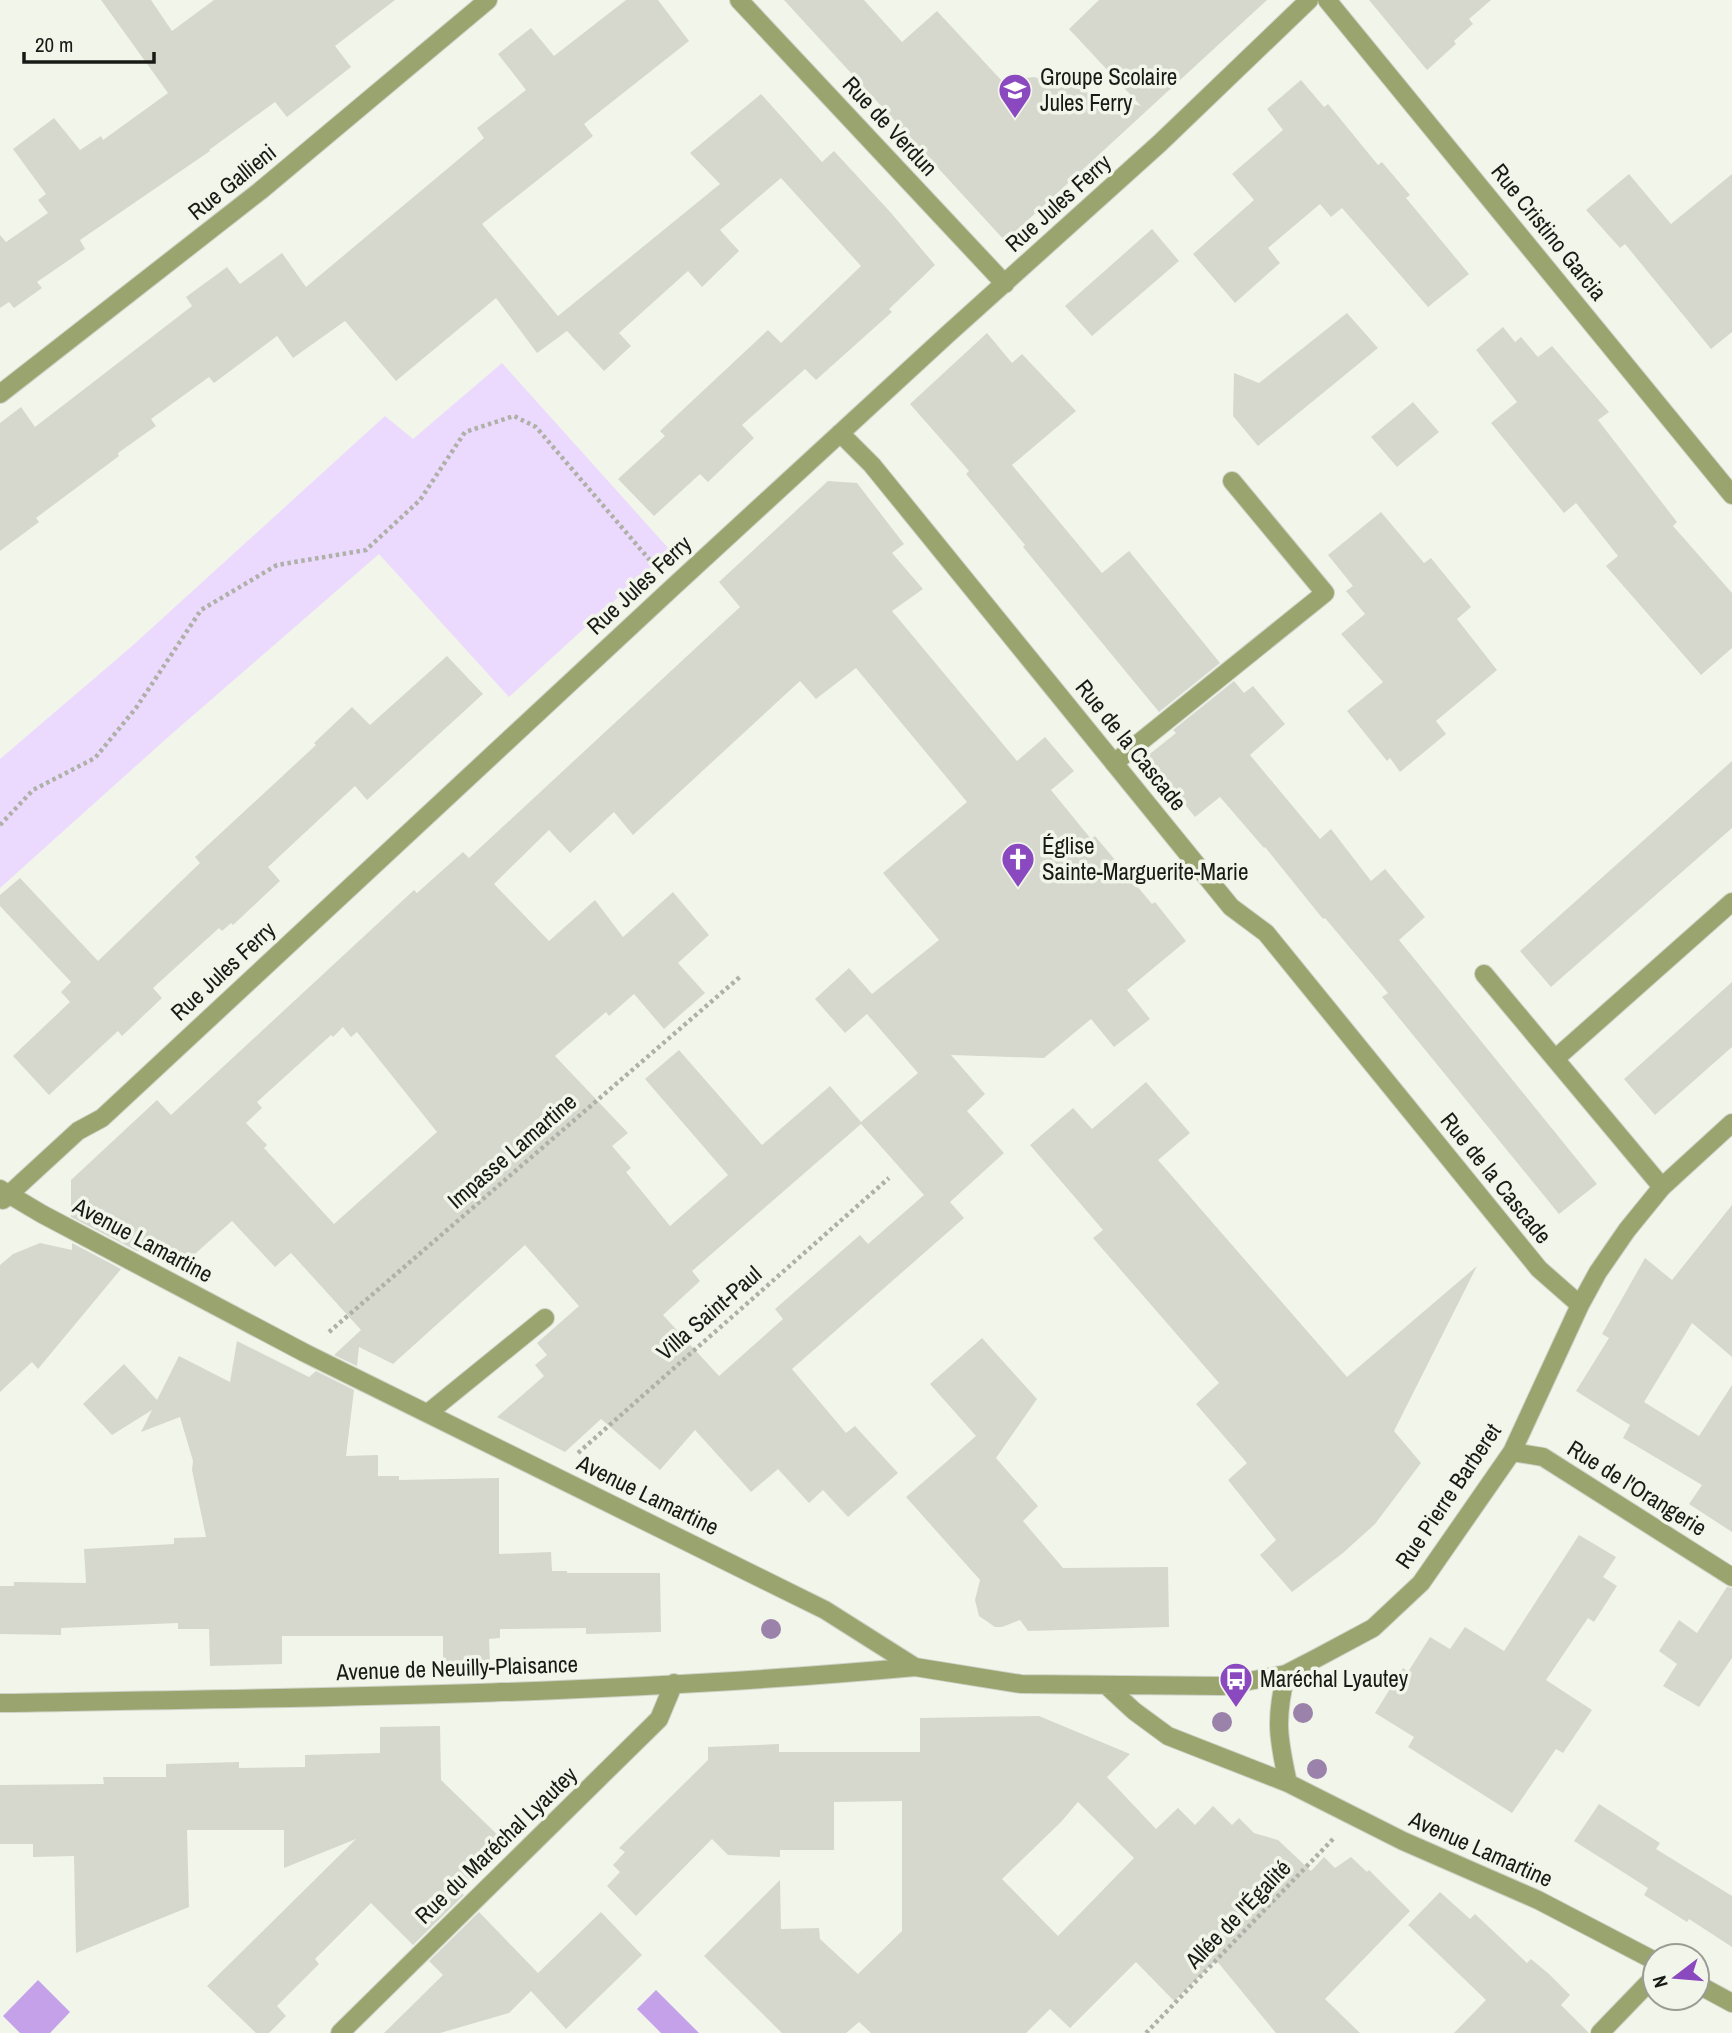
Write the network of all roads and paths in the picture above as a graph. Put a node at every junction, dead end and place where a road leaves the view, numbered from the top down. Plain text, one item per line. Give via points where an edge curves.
1 (488, 0) edge
2 (739, 0) edge
3 (1309, 0) edge
4 (1327, 0) edge
5 (1005, 284) junction
6 (0, 394) edge
7 (841, 433) junction
8 (1232, 481) dead end
9 (1732, 495) edge
10 (673, 587) junction
11 (1114, 763) junction
12 (0, 825) edge
13 (1732, 902) edge
14 (1484, 974) dead end
15 (741, 976) dead end
16 (1555, 1059) junction
17 (1732, 1123) edge
18 (889, 1178) dead end
19 (1662, 1188) junction
20 (3, 1196) edge
21 (1580, 1305) junction
22 (545, 1318) dead end
23 (305, 1353) junction
24 (428, 1413) junction
25 (1512, 1452) junction
26 (552, 1475) junction
27 (1732, 1577) edge
28 (915, 1667) junction
29 (1286, 1674) junction
30 (674, 1683) junction
31 (1107, 1686) junction
32 (0, 1703) edge
33 (1287, 1783) junction
34 (1351, 1817) junction
35 (1641, 1954) edge
36 (1641, 1991) edge
37 (1711, 1992) edge
38 (1732, 2003) edge
39 (340, 2033) edge
40 (1146, 2033) edge
41 (1600, 2033) edge

1 - 6 street, Rue Gallieni via 260,191
2 - 5 street, Rue de Verdun
3 - 5 street, Rue Jules Ferry
4 - 9 street, Rue Cristino Garcia
5 - 7 street, Rue Jules Ferry
7 - 10 street, Rue Jules Ferry
7 - 11 street, Rue de la Cascade
8 - 11 street via 1325,593
10 - 12 path via 536,427 514,416 465,432 420,500 366,550 276,565 201,610 136,708 94,758 33,790
10 - 20 street, Rue Jules Ferry via 102,1118 78,1131
11 - 21 street, Rue de la Cascade via 1231,907 1266,933 1539,1269
13 - 16 street
14 - 16 street
15 - 23 path, Impasse Lamartine
16 - 19 street
17 - 19 street, Rue Pierre Barberet
18 - 26 path, Villa Saint-Paul
19 - 21 street, Rue Pierre Barberet via 1627,1230
20 - 23 street, Avenue Lamartine
21 - 25 street, Rue Pierre Barberet
22 - 24 street
23 - 24 street, Avenue Lamartine
24 - 26 street, Avenue Lamartine
25 - 27 street, Rue de l'Orangerie via 1543,1457
25 - 29 street, Rue Pierre Barberet via 1421,1583 1373,1628
26 - 28 street, Avenue Lamartine via 825,1610
28 - 30 street, Avenue de Neuilly-Plaisance
28 - 31 street, Avenue Lamartine via 1021,1684
29 - 31 street, Rue Pierre Barberet via 1223,1686
29 - 33 street via 1277,1737
30 - 32 street, Avenue de Neuilly-Plaisance
30 - 39 street, Rue du Maréchal Lyautey via 659,1719
31 - 33 street, Avenue Lamartine via 1168,1736
33 - 34 street, Avenue Lamartine
34 - 35 street, Avenue Lamartine via 1538,1900
34 - 40 path, Allée de l'Égalité
36 - 41 street
37 - 38 street

